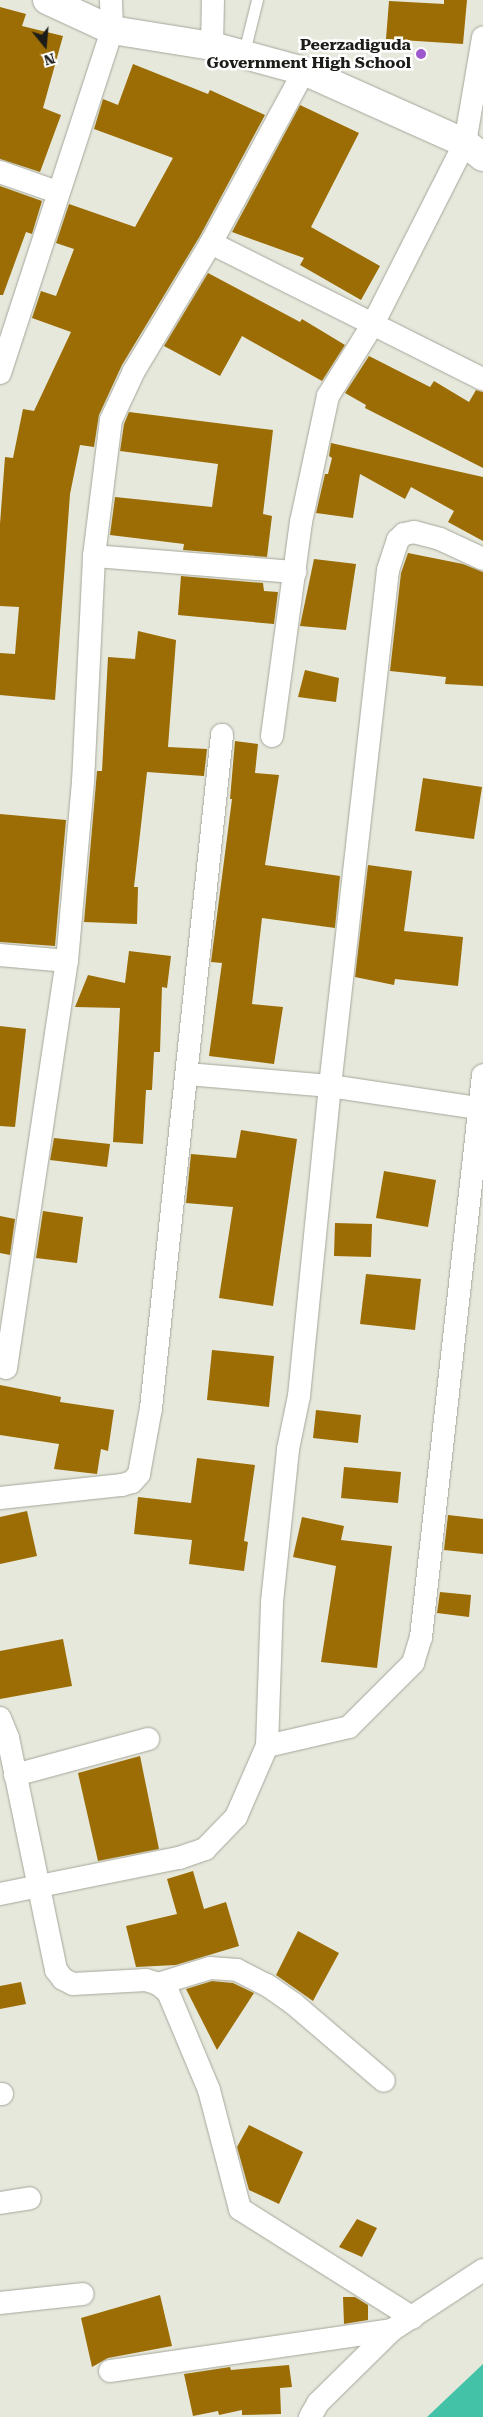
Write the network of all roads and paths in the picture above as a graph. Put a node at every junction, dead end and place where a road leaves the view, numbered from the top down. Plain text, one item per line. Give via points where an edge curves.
1 (47, 0) edge
2 (111, 0) edge
3 (213, 0) edge
4 (258, 0) edge
5 (112, 30) junction
6 (483, 38) edge
7 (212, 46) junction
8 (243, 56) junction
9 (304, 71) junction
10 (474, 150) edge
11 (0, 172) edge
12 (57, 192) junction
13 (211, 243) junction
14 (373, 324) junction
15 (0, 373) edge
16 (483, 379) edge
17 (94, 556) junction
18 (483, 559) edge
19 (295, 572) junction
20 (222, 735) dead end
21 (272, 736) dead end
22 (0, 956) edge
23 (67, 961) junction
24 (187, 1074) junction
25 (483, 1075) edge
26 (330, 1086) junction
27 (480, 1108) edge
28 (6, 1368) dead end
29 (0, 1498) edge
30 (0, 1718) edge
31 (148, 1739) dead end
32 (267, 1746) junction
33 (15, 1775) junction
34 (40, 1888) junction
35 (0, 1894) edge
36 (158, 1984) junction
37 (384, 2081) dead end
38 (30, 2198) dead end
39 (0, 2203) edge
40 (483, 2270) edge
41 (83, 2294) dead end
42 (0, 2303) edge
43 (413, 2318) junction
44 (392, 2330) junction
45 (110, 2371) dead end
46 (310, 2417) edge

1 - 5 street
2 - 5 street
3 - 7 street
4 - 8 lane
5 - 7 street
5 - 12 street
6 - 10 street
7 - 8 street
8 - 9 street
9 - 10 street
9 - 13 street
10 - 14 street
11 - 12 street
12 - 15 street
13 - 14 street
13 - 17 street via 134,371 111,420
14 - 16 street
14 - 19 street via 328,396 301,522
17 - 19 street
17 - 23 street via 83,782
18 - 26 street via 440,539 414,532 404,534 398,540 388,570
19 - 21 street
20 - 24 street
22 - 23 street
23 - 28 street
24 - 26 street
24 - 29 street via 150,1408 139,1474 132,1482 122,1485
25 - 27 street
26 - 27 street
26 - 32 street via 299,1396 288,1449 272,1602
27 - 32 street via 418,1646 412,1663 349,1727
30 - 33 street via 8,1738
31 - 33 street
32 - 34 street via 236,1817 205,1849
33 - 34 street
34 - 35 street
34 - 36 street via 56,1970 63,1978 73,1984 146,1980
36 - 37 street via 210,1968 238,1970 294,2004
36 - 43 street via 176,2006 209,2090 240,2209
38 - 39 street
40 - 43 street
41 - 42 street
43 - 44 street
44 - 45 street
44 - 46 street via 318,2403

